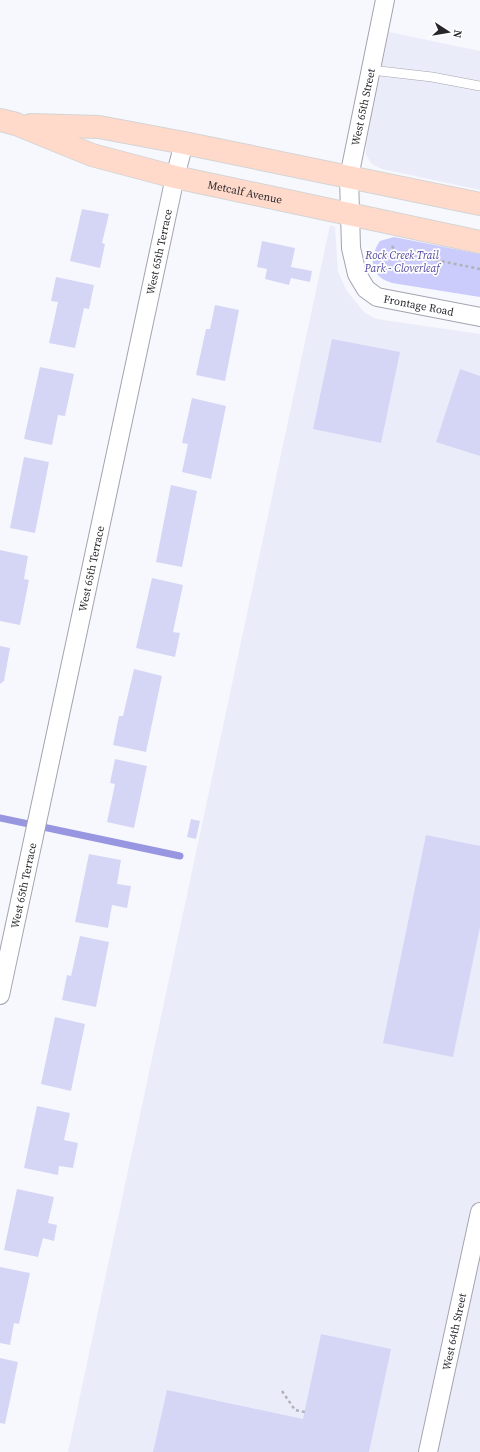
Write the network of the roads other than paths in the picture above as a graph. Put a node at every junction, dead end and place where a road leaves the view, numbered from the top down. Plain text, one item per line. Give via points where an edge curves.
1 (385, 0) edge
2 (371, 70) junction
3 (480, 86) edge
4 (8, 122) edge
5 (184, 143) junction
6 (175, 177) junction
7 (349, 177) junction
8 (480, 204) edge
9 (351, 214) junction
10 (480, 242) edge
11 (480, 317) edge
12 (0, 995) edge
13 (480, 1212) edge
14 (428, 1452) edge

1 - 2 street, West 65th Street
2 - 3 lane via 432,76
2 - 7 street, West 65th Street
4 - 5 main road, Metcalf Avenue via 99,127
4 - 6 main road, Metcalf Avenue via 92,155
5 - 6 street, West 65th Terrace
5 - 7 main road, Metcalf Avenue
6 - 9 main road, Metcalf Avenue
6 - 12 street, West 65th Terrace
7 - 8 main road, Metcalf Avenue
7 - 9 street, West 65th Street
9 - 10 main road, Metcalf Avenue
9 - 11 street, Frontage Road via 351,248 357,274 366,289 377,297
13 - 14 street, West 64th Street

